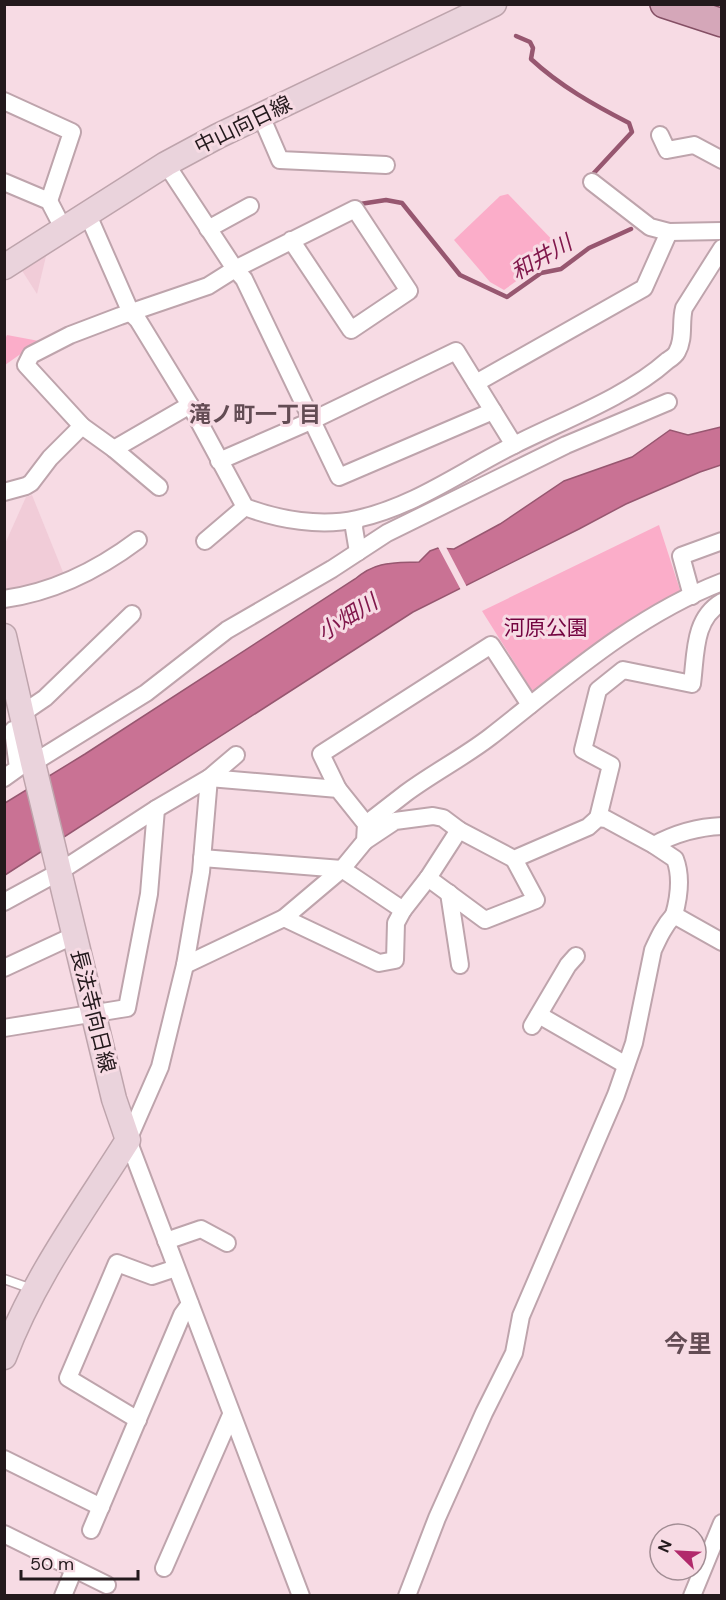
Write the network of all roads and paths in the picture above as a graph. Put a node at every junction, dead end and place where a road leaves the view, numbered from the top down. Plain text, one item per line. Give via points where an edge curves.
1 (494, 4) edge
2 (664, 4) edge
3 (722, 23) edge
4 (4, 101) edge
5 (261, 116) junction
6 (660, 135) dead end
7 (722, 160) edge
8 (166, 164) junction
9 (387, 165) dead end
10 (4, 182) edge
11 (592, 182) dead end
12 (49, 201) junction
13 (250, 206) dead end
14 (88, 215) junction
15 (208, 229) junction
16 (63, 230) junction
17 (722, 231) edge
18 (669, 232) junction
19 (291, 240) junction
20 (722, 248) edge
21 (4, 267) edge
22 (235, 269) junction
23 (131, 313) junction
24 (476, 383) junction
25 (668, 402) dead end
26 (190, 405) junction
27 (493, 411) junction
28 (313, 420) junction
29 (81, 426) junction
30 (514, 445) junction
31 (114, 449) junction
32 (219, 461) junction
33 (159, 487) dead end
34 (4, 492) edge
35 (245, 507) junction
36 (355, 520) junction
37 (138, 540) dead end
38 (205, 541) dead end
39 (722, 541) edge
40 (358, 552) junction
41 (722, 582) edge
42 (692, 596) junction
43 (4, 599) edge
44 (722, 602) edge
45 (132, 614) dead end
46 (4, 636) edge
47 (531, 705) junction
48 (17, 726) edge
49 (236, 755) dead end
50 (33, 763) junction
51 (4, 778) edge
52 (209, 778) junction
53 (338, 789) junction
54 (156, 809) junction
55 (598, 818) junction
56 (366, 824) junction
57 (722, 826) edge
58 (459, 830) junction
59 (364, 841) junction
60 (654, 845) junction
61 (202, 858) junction
62 (514, 859) junction
63 (342, 869) junction
64 (59, 872) junction
65 (428, 878) junction
66 (449, 893) junction
67 (4, 902) edge
68 (403, 910) junction
69 (674, 915) junction
70 (284, 918) junction
71 (75, 935) junction
72 (722, 942) edge
73 (576, 956) dead end
74 (460, 964) dead end
75 (185, 965) junction
76 (4, 968) edge
77 (93, 1013) junction
78 (4, 1028) edge
79 (626, 1065) junction
80 (128, 1140) junction
81 (166, 1241) junction
82 (227, 1242) dead end
83 (176, 1269) junction
84 (4, 1279) edge
85 (35, 1290) junction
86 (190, 1304) junction
87 (11, 1323) edge
88 (4, 1357) edge
89 (231, 1415) junction
90 (138, 1420) junction
91 (4, 1459) edge
92 (101, 1506) junction
93 (722, 1523) edge
94 (91, 1530) dead end
95 (4, 1534) edge
96 (165, 1568) dead end
97 (74, 1569) junction
98 (107, 1585) dead end
99 (63, 1596) edge
100 (301, 1596) edge
101 (407, 1596) edge
102 (692, 1596) edge

1 - 5 main road, 中山向日線
2 - 3 main road
4 - 12 street via 72,132
5 - 8 main road, 中山向日線
5 - 9 street via 280,160
6 - 7 street via 667,150 694,146
8 - 14 main road, 中山向日線
8 - 15 street
10 - 12 street
11 - 18 street via 650,227
12 - 16 street
13 - 15 street
14 - 16 main road, 中山向日線
14 - 23 street
15 - 22 street
16 - 21 main road, 中山向日線
17 - 18 street
18 - 24 street via 644,288
19 - 19 street via 355,209 409,291 351,330
19 - 22 street
20 - 30 street via 684,308 677,353 646,378
22 - 23 street via 207,286
22 - 28 street via 244,279
23 - 26 street
23 - 29 street via 70,335 31,355 26,365
24 - 27 street
24 - 28 street via 456,351
25 - 40 street via 486,483 401,525
26 - 31 street
26 - 32 street
27 - 28 street via 339,477
27 - 30 street
28 - 32 street
29 - 31 street
29 - 34 street via 31,483
30 - 36 street via 419,498
31 - 33 street
32 - 35 street
35 - 36 street via 297,520
35 - 38 street
36 - 40 street
37 - 43 street via 77,578
39 - 42 street via 681,556
40 - 50 street via 227,630 146,693
41 - 42 street
42 - 47 street via 637,626 562,678
44 - 55 street via 710,609 701,624 692,684 623,670 598,690 583,750 611,765
45 - 48 street
46 - 48 main road, 長法寺向日線
47 - 53 street via 491,645 321,754
47 - 56 street
48 - 50 main road, 長法寺向日線
48 - 51 street via 18,768
49 - 52 street
50 - 64 main road, 長法寺向日線
52 - 53 street
52 - 54 street
52 - 61 street
53 - 56 street
54 - 64 street
54 - 77 street via 149,894 126,1008
55 - 60 street
55 - 62 street via 588,827
56 - 59 street
57 - 60 street via 692,829
58 - 59 street via 433,816 395,821
58 - 62 street
58 - 65 street
59 - 63 street
60 - 69 street via 675,859 678,868
61 - 63 street
61 - 75 street
62 - 66 street via 536,900 485,920
63 - 68 street
63 - 70 street
64 - 67 street
64 - 71 main road, 長法寺向日線
65 - 66 street
65 - 68 street
66 - 74 street
68 - 70 street via 396,923 395,960 379,963
69 - 72 street
69 - 79 street via 653,951
70 - 75 street
71 - 76 street
71 - 77 main road, 長法寺向日線
73 - 79 street via 536,1021
75 - 80 street via 160,1067
77 - 78 street
77 - 80 main road, 長法寺向日線
79 - 101 street via 521,1316 514,1353 442,1508
80 - 81 street
80 - 85 main road
81 - 82 street via 201,1229
81 - 83 street
83 - 86 street
83 - 90 street via 152,1275 117,1263 68,1378
84 - 85 lane
85 - 87 main road
86 - 89 street
86 - 90 street
87 - 88 main road
89 - 96 street
89 - 100 street
90 - 92 street
91 - 92 street
92 - 94 street
93 - 102 street
95 - 97 street
97 - 98 street
97 - 99 street

